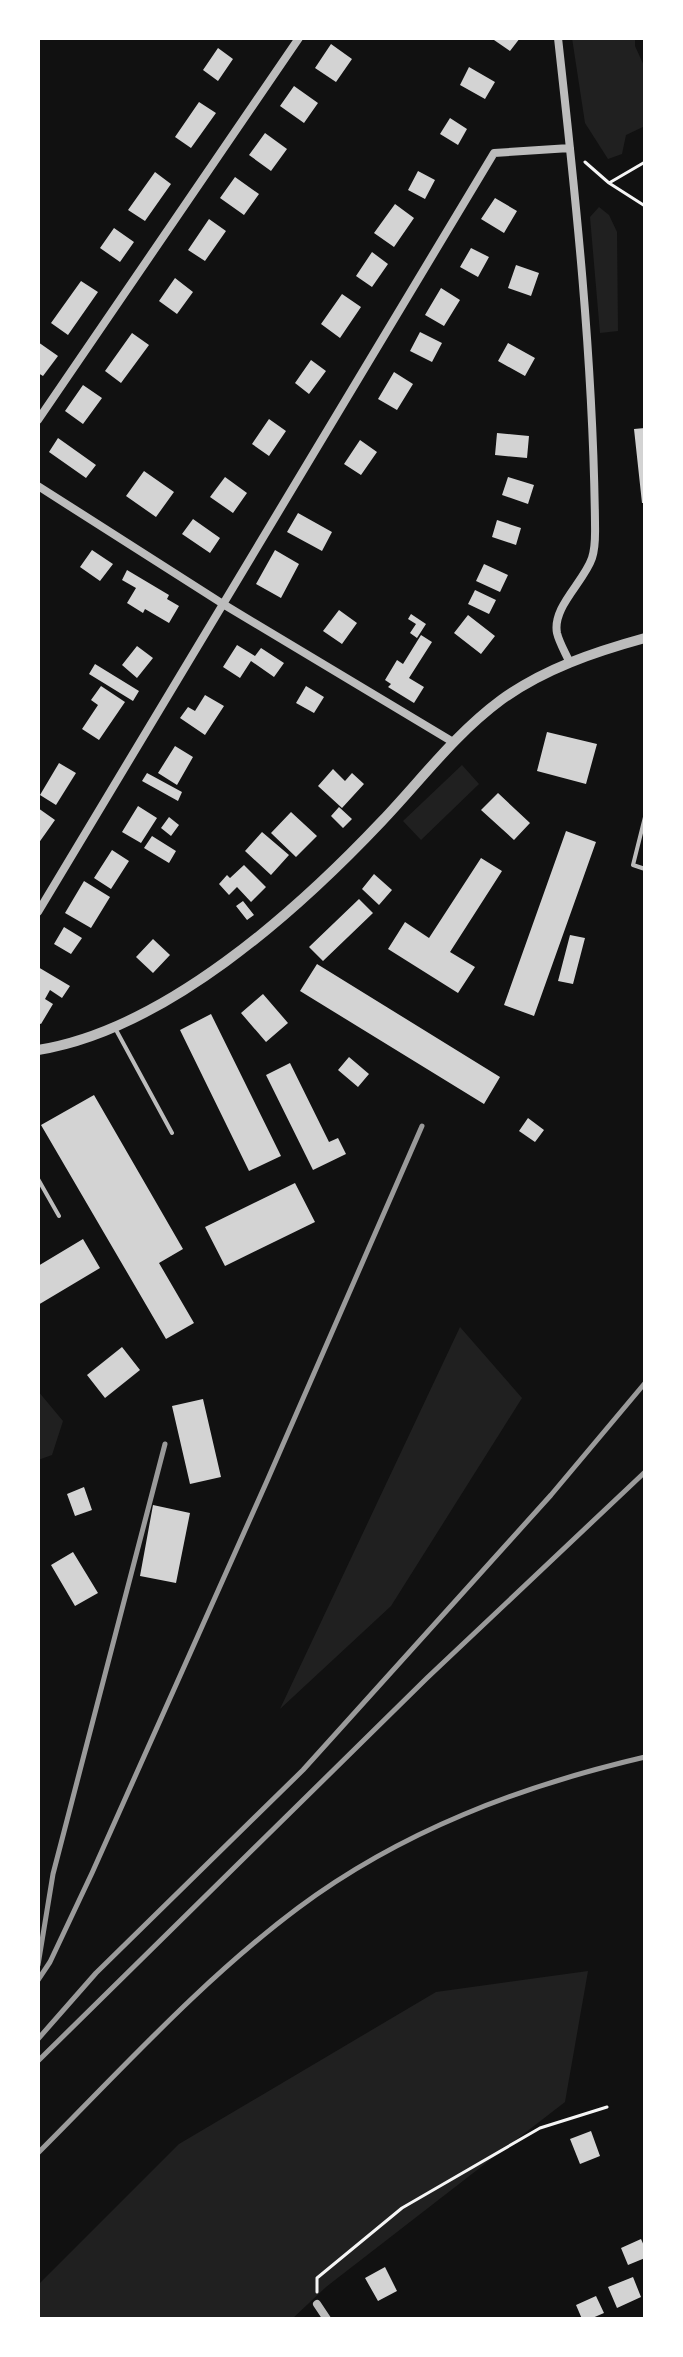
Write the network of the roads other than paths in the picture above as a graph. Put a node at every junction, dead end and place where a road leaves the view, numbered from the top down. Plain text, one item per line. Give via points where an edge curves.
1 (299, 38) edge
2 (558, 38) edge
3 (570, 148) junction
4 (38, 420) edge
5 (38, 486) edge
6 (223, 604) junction
7 (645, 638) edge
8 (569, 661) junction
9 (453, 742) junction
10 (645, 817) edge
11 (645, 869) edge
12 (38, 912) edge
13 (113, 1026) junction
14 (38, 1050) edge
15 (172, 1133) dead end
16 (38, 1179) edge
17 (59, 1216) dead end
18 (317, 2304) road end
19 (327, 2319) edge

1 - 4 street
2 - 3 street
3 - 6 street via 494,153
3 - 8 street via 594,459 595,540 583,577 557,619 557,634
5 - 6 street
6 - 9 street
6 - 12 street
7 - 8 street
8 - 9 street via 502,699
9 - 13 street via 381,822 237,954 184,991
10 - 11 lane via 633,865
13 - 14 street
13 - 15 lane
16 - 17 lane
18 - 19 street

